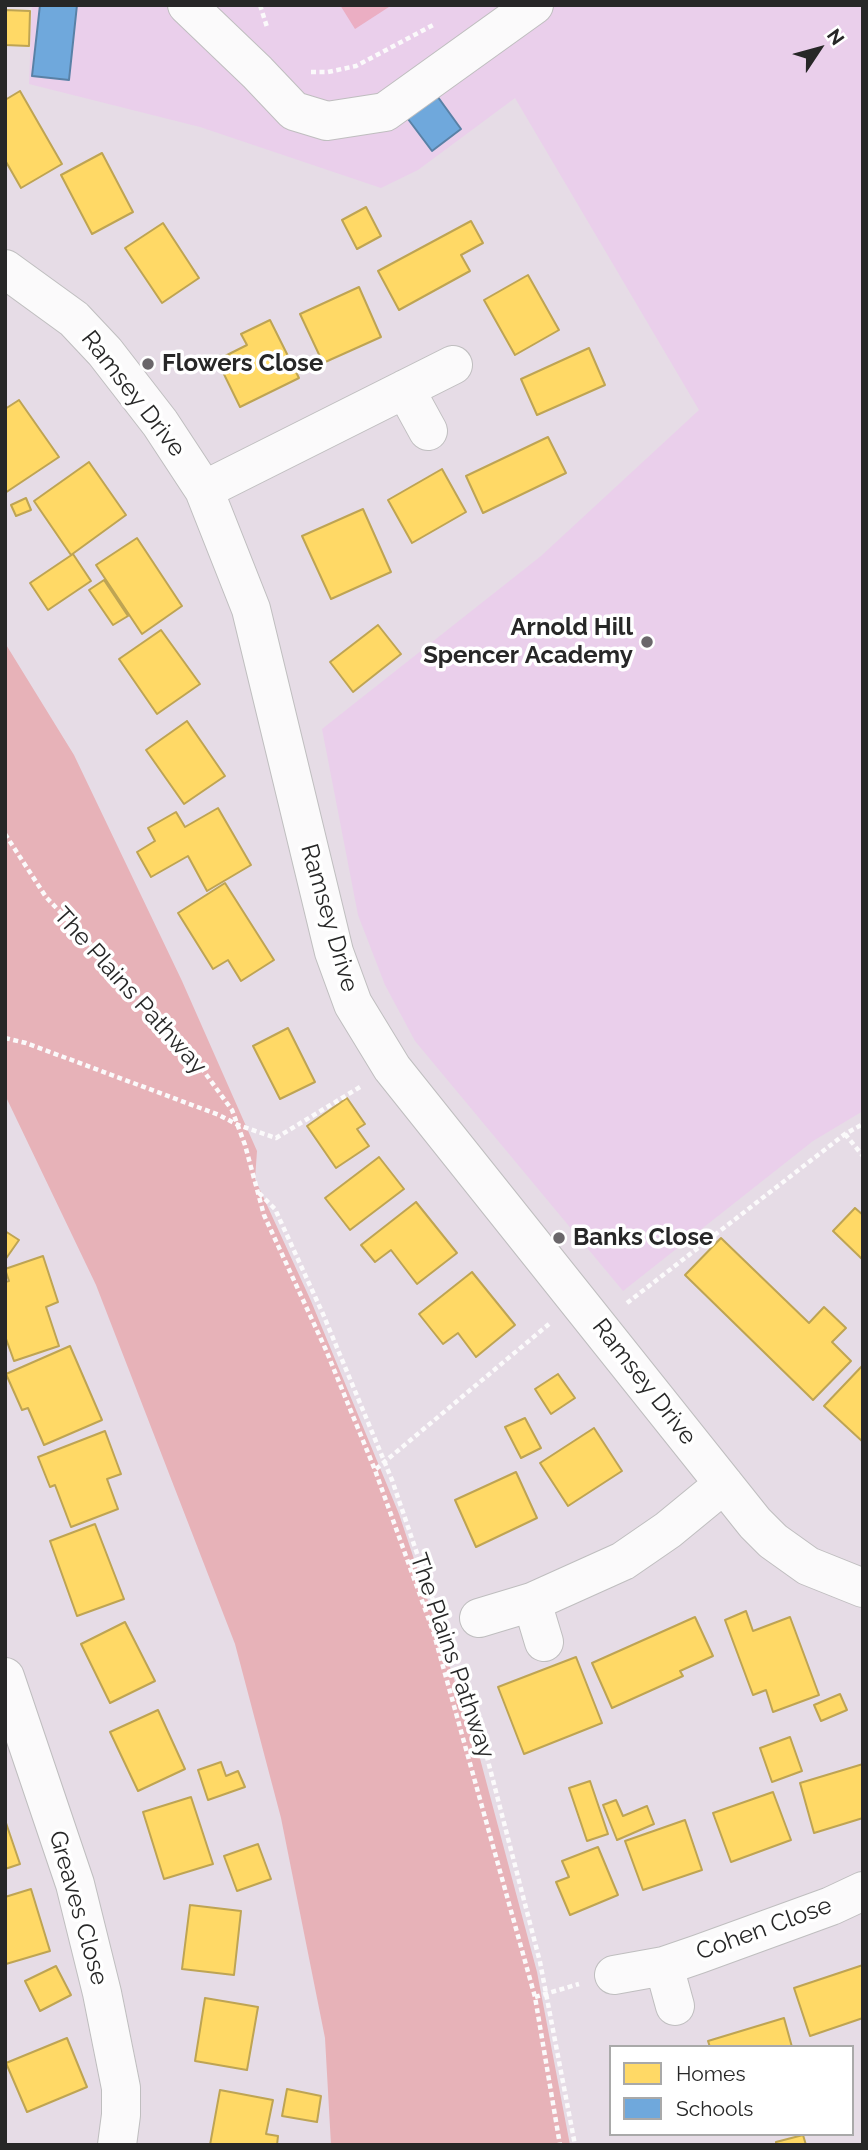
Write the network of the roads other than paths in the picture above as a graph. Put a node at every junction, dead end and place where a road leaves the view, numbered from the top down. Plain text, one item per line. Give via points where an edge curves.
1 (187, 5) edge
2 (534, 5) edge
3 (221, 19) edge
4 (5, 269) edge
5 (453, 365) dead end
6 (405, 389) junction
7 (428, 431) dead end
8 (204, 490) junction
9 (724, 1484) junction
10 (863, 1588) edge
11 (532, 1602) junction
12 (479, 1618) dead end
13 (544, 1642) dead end
14 (5, 1677) edge
15 (863, 1891) edge
16 (664, 1966) junction
17 (614, 1975) dead end
18 (675, 2007) dead end
19 (117, 2145) edge

1 - 3 street
2 - 3 street via 385,112 327,121 293,111
4 - 8 street, Ramsey Drive via 74,319 105,352
5 - 6 street
6 - 7 street
6 - 8 street
8 - 9 street, Ramsey Drive via 251,609 334,952 353,1003 392,1068
9 - 10 street, Ramsey Drive via 774,1541 808,1566
9 - 11 street via 632,1556
11 - 12 street
11 - 13 street
14 - 19 street, Greaves Close via 75,1884 103,1993 121,2088
15 - 16 street, Cohen Close
16 - 17 street, Cohen Close
16 - 18 street, Cohen Close

